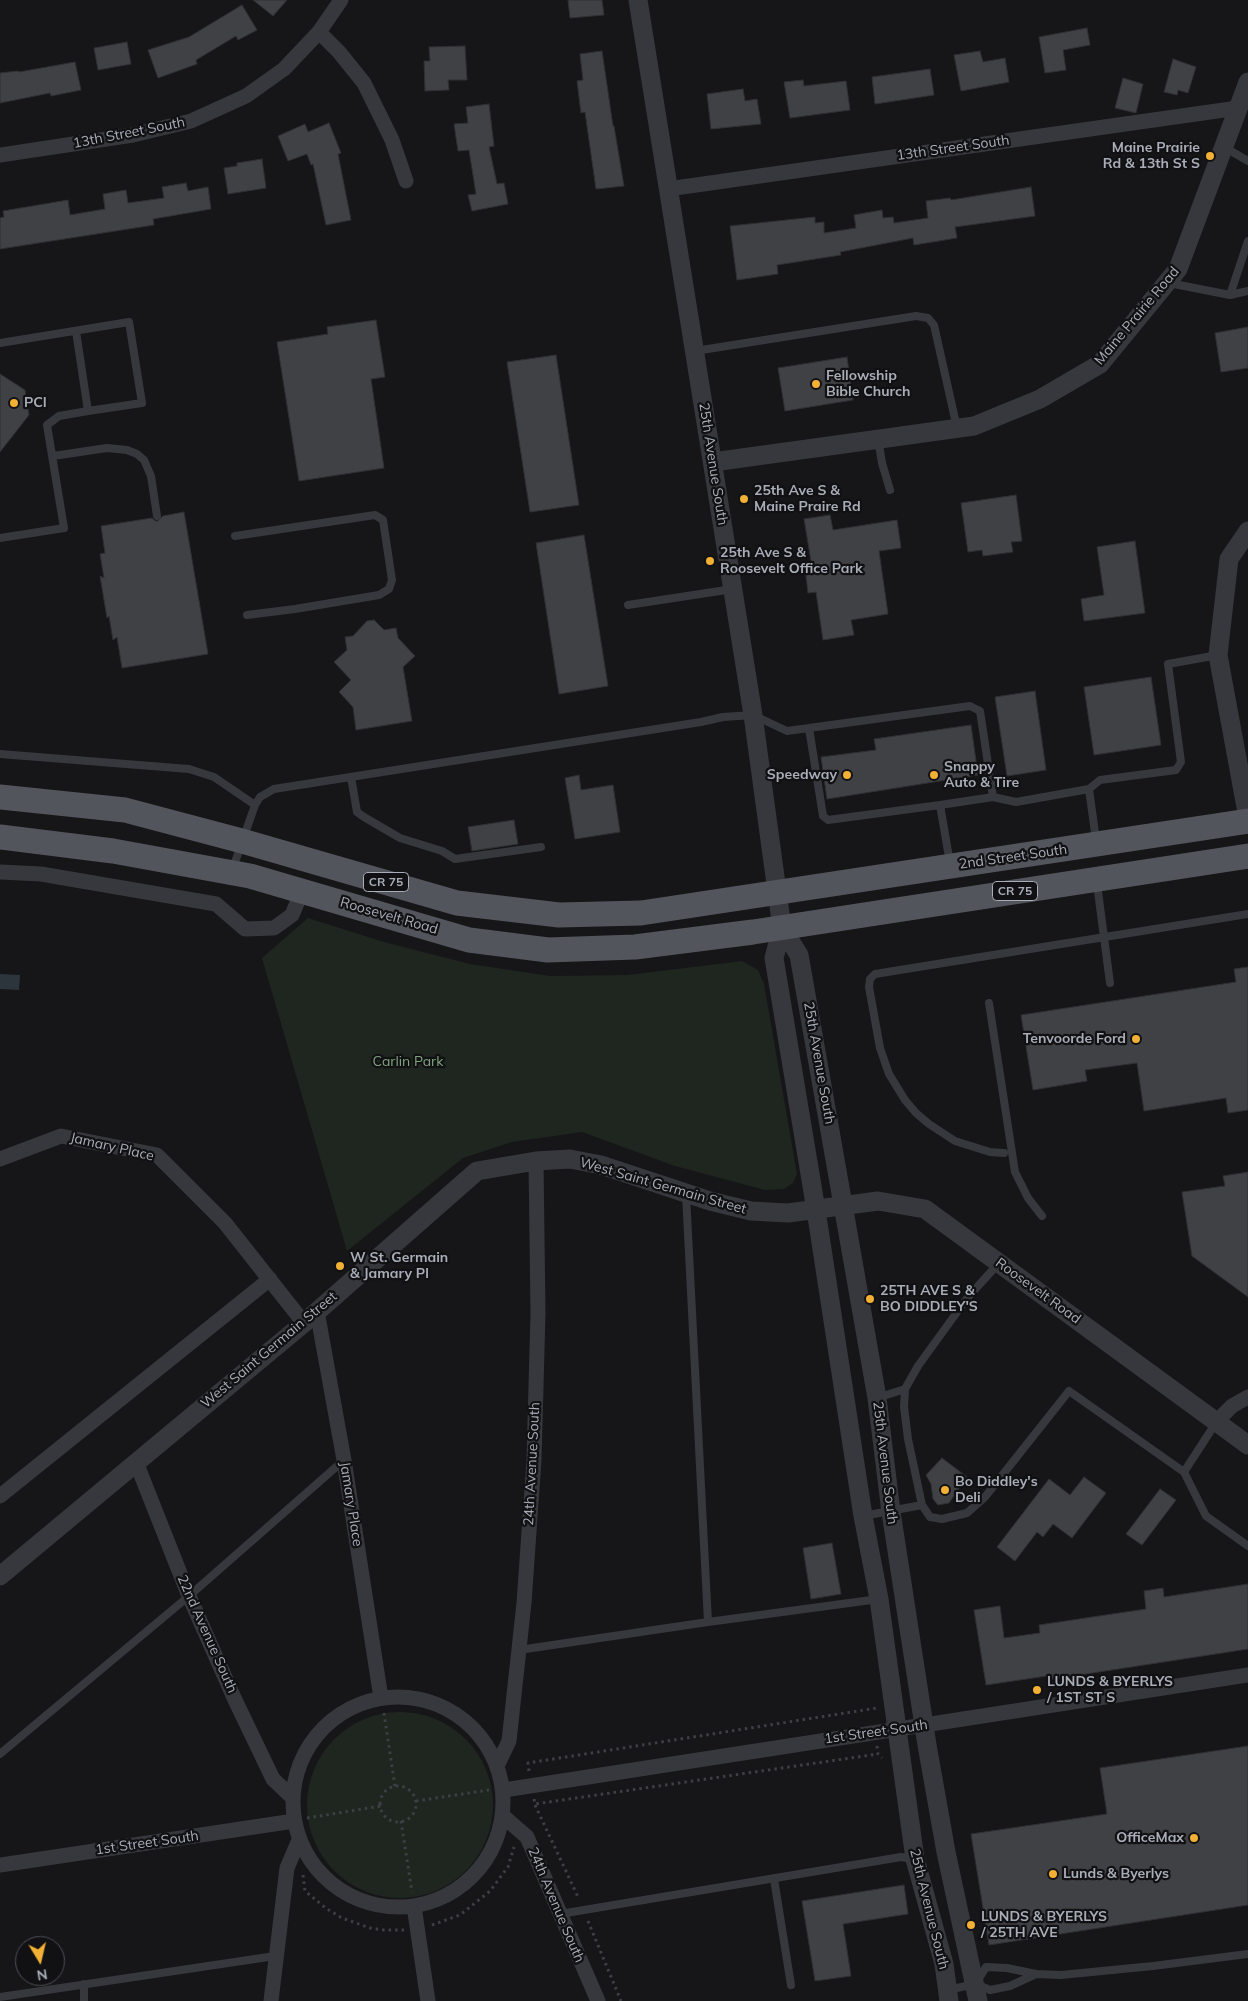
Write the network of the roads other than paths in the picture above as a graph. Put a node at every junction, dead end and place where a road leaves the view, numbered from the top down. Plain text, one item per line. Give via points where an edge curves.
1 (341, 0) edge
2 (638, 0) edge
3 (318, 32) junction
4 (1248, 82) edge
5 (1238, 108) junction
6 (1224, 147) junction
7 (0, 155) edge
8 (1248, 161) edge
9 (406, 181) dead end
10 (668, 189) junction
11 (1248, 241) edge
12 (1166, 283) junction
13 (1248, 291) edge
14 (1230, 295) junction
15 (76, 331) junction
16 (0, 343) edge
17 (695, 351) junction
18 (88, 411) junction
19 (965, 427) junction
20 (878, 439) junction
21 (53, 456) junction
22 (713, 462) junction
23 (890, 490) dead end
24 (158, 516) dead end
25 (1248, 531) edge
26 (235, 536) dead end
27 (0, 538) edge
28 (733, 588) junction
29 (628, 605) dead end
30 (247, 615) dead end
31 (1218, 655) junction
32 (753, 715) junction
33 (809, 728) junction
34 (0, 754) edge
35 (351, 776) junction
36 (1089, 790) junction
37 (0, 797) edge
38 (993, 797) junction
39 (254, 805) junction
40 (940, 805) junction
41 (1248, 819) edge
42 (0, 836) edge
43 (242, 841) junction
44 (1097, 845) junction
45 (541, 847) dead end
46 (1248, 856) edge
47 (950, 866) junction
48 (0, 872) edge
49 (231, 872) junction
50 (1096, 879) junction
51 (302, 891) junction
52 (777, 892) junction
53 (1248, 914) edge
54 (782, 928) junction
55 (1103, 938) junction
56 (1110, 983) dead end
57 (989, 1003) dead end
58 (1004, 1153) dead end
59 (0, 1160) edge
60 (536, 1161) junction
61 (686, 1193) junction
62 (845, 1206) junction
63 (816, 1210) junction
64 (1042, 1216) dead end
65 (999, 1263) junction
66 (270, 1279) junction
67 (310, 1317) junction
68 (905, 1389) junction
69 (1248, 1397) edge
70 (877, 1398) junction
71 (1217, 1421) junction
72 (1248, 1445) edge
73 (344, 1460) junction
74 (136, 1462) junction
75 (1184, 1472) junction
76 (0, 1496) edge
77 (922, 1505) junction
78 (891, 1512) junction
79 (863, 1516) junction
80 (1248, 1546) edge
81 (0, 1576) edge
82 (189, 1596) junction
83 (880, 1599) junction
84 (708, 1622) junction
85 (519, 1650) junction
86 (1248, 1675) edge
87 (381, 1698) junction
88 (924, 1725) junction
89 (897, 1730) junction
90 (0, 1754) edge
91 (498, 1764) junction
92 (504, 1790) junction
93 (293, 1798) junction
94 (504, 1816) junction
95 (294, 1820) junction
96 (300, 1840) junction
97 (915, 1859) junction
98 (0, 1864) edge
99 (774, 1879) junction
100 (414, 1906) junction
101 (560, 1914) junction
102 (1248, 1954) edge
103 (275, 1956) junction
104 (1036, 1974) junction
105 (84, 1984) junction
106 (791, 1985) dead end
107 (977, 1993) edge
108 (948, 1995) edge
109 (0, 1997) edge
110 (84, 2001) edge
111 (271, 2001) edge
112 (428, 2001) edge
113 (598, 2001) edge

1 - 3 street
2 - 10 street, 25th Avenue South
3 - 7 street, 13th Street South via 284,69 246,96 191,121 133,135
3 - 9 street via 364,83 392,140
4 - 5 street, Maine Prairie Road
5 - 6 street, Maine Prairie Road
5 - 10 street, 13th Street South
6 - 8 lane
6 - 12 street, Maine Prairie Road via 1178,269
10 - 17 street, 25th Avenue South
11 - 14 lane
12 - 14 lane
12 - 19 street, Maine Prairie Road via 1100,364 1040,399
13 - 14 lane
15 - 16 lane
15 - 18 lane
15 - 18 lane via 129,322 142,403
17 - 19 lane via 916,316 928,318 934,325
17 - 22 street, 25th Avenue South
18 - 21 lane via 60,416 47,425
19 - 20 street, Maine Prairie Road
20 - 22 street, Maine Prairie Road
20 - 23 lane
21 - 24 lane via 107,448 137,454 144,460 151,476
21 - 27 lane via 64,528
22 - 28 street, 25th Avenue South
25 - 31 street via 1229,559
26 - 30 lane via 374,515 383,520 390,563 392,584 385,593
28 - 29 lane
28 - 32 street, 25th Avenue South
31 - 36 lane via 1168,664 1181,762 1176,770 1100,780
31 - 41 street
32 - 33 lane via 787,731
32 - 35 lane via 722,717
32 - 52 street, 25th Avenue South
33 - 38 lane via 970,706 980,711
33 - 40 lane via 824,816 828,820
34 - 39 lane via 189,769 214,777
35 - 39 lane via 274,789
35 - 45 lane via 357,812 400,838 442,851 455,859
36 - 38 lane via 1016,802
36 - 44 lane
37 - 43 main road, CR 75 via 124,810
38 - 40 lane
39 - 43 lane
40 - 47 lane
41 - 44 main road, 2nd Street South / CR 75
42 - 49 main road, Roosevelt Road / CR 75 via 113,851
43 - 49 lane
43 - 52 main road, CR 75 via 457,903 558,915 641,913
44 - 47 main road, 2nd Street South / CR 75
46 - 50 main road, CR 75
47 - 52 main road, 2nd Street South / CR 75
48 - 51 street via 41,874 216,904 245,929 274,928 292,915
49 - 51 main road, Roosevelt Road / CR 75
50 - 54 main road, CR 75
50 - 55 lane
51 - 54 main road, Roosevelt Road / CR 75 via 469,940 548,950 635,947
52 - 54 street, 25th Avenue South
53 - 55 lane
54 - 62 street, 25th Avenue South via 799,954
54 - 63 street, 25th Avenue South via 774,958
55 - 56 lane
55 - 58 lane via 883,971 870,980 883,1060 905,1100 929,1124 955,1141
57 - 64 lane via 1015,1172 1028,1198
59 - 66 street, Jamary Place via 61,1136 157,1155 226,1223
60 - 61 street, West Saint Germain Street via 570,1159 601,1165
60 - 67 street, West Saint Germain Street via 477,1171
60 - 85 street, 24th Avenue South via 538,1313 534,1460
61 - 63 street, West Saint Germain Street via 751,1211 788,1213
61 - 84 lane
62 - 63 street, West Saint Germain Street
62 - 65 street, Roosevelt Road via 878,1200 924,1209
62 - 70 street, 25th Avenue South
63 - 79 street, 25th Avenue South
65 - 68 lane via 968,1298
65 - 71 street, Roosevelt Road
66 - 67 street, Jamary Place
66 - 76 street
67 - 73 street, Jamary Place
67 - 74 street, West Saint Germain Street
68 - 70 lane
68 - 77 lane via 908,1439
69 - 71 street via 1232,1406
70 - 78 street, 25th Avenue South
71 - 72 street, Roosevelt Road
71 - 75 lane
73 - 82 lane
73 - 87 street, Jamary Place
74 - 81 street, West Saint Germain Street
74 - 82 street, 22nd Avenue South
75 - 77 lane via 1069,1391 985,1497 967,1513 942,1519 930,1517
75 - 80 lane via 1206,1516
77 - 78 lane
78 - 79 lane
78 - 88 street, 25th Avenue South
79 - 83 street, 25th Avenue South
82 - 90 lane
82 - 93 street, 22nd Avenue South via 273,1778
83 - 84 lane
83 - 89 street, 25th Avenue South
84 - 85 lane
85 - 91 street, 24th Avenue South via 509,1741
86 - 88 street, 1st Street South
87 - 91 street via 418,1698 452,1710 479,1733
87 - 93 street via 347,1709 319,1732 300,1763
88 - 89 street, 1st Street South
88 - 107 street, 25th Avenue South via 946,1852
89 - 92 street, 1st Street South
89 - 97 street, 25th Avenue South
91 - 92 street
92 - 94 street
93 - 95 street
94 - 100 street via 494,1849 474,1876 446,1896
94 - 101 street, 24th Avenue South via 527,1837
95 - 96 street
95 - 98 street, 1st Street South
96 - 100 street via 318,1870 345,1893 378,1906
96 - 103 street via 287,1868
97 - 99 lane via 901,1857
97 - 108 street, 25th Avenue South via 944,1964
99 - 101 lane
99 - 106 lane
100 - 112 street
101 - 113 street, 24th Avenue South
102 - 104 lane via 1120,1969
103 - 105 lane
103 - 111 street
104 - 107 lane via 1010,1986
104 - 107 lane via 986,1967
105 - 109 lane
105 - 110 lane
107 - 108 lane

